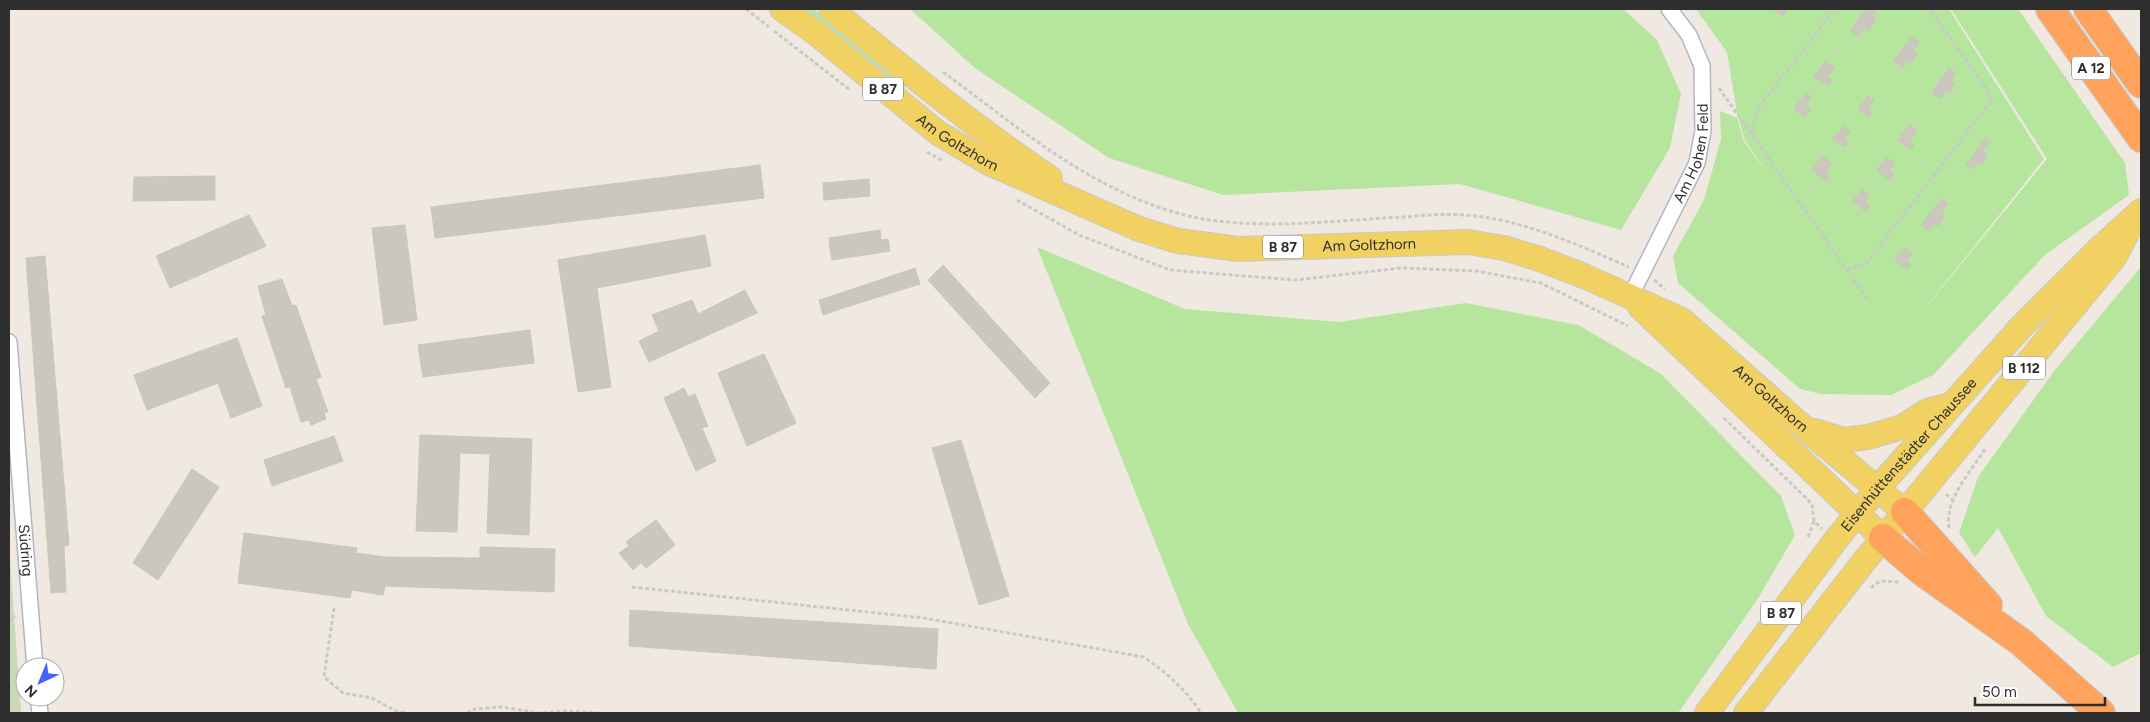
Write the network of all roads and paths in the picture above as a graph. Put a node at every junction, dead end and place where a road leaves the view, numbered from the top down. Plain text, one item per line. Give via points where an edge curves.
1 (746, 9) edge
2 (782, 9) edge
3 (831, 9) edge
4 (1669, 9) edge
5 (1835, 9) edge
6 (1930, 9) edge
7 (2050, 9) edge
8 (2088, 9) edge
9 (1702, 66) junction
10 (938, 68) dead end
11 (2141, 84) edge
12 (853, 92) dead end
13 (2137, 132) edge
14 (1752, 133) junction
15 (925, 150) dead end
16 (948, 164) dead end
17 (1014, 198) dead end
18 (1103, 214) junction
19 (2138, 215) edge
20 (1847, 270) junction
21 (1642, 272) junction
22 (1630, 297) junction
23 (1868, 300) dead end
24 (1633, 330) dead end
25 (9, 342) edge
26 (1952, 405) junction
27 (1724, 417) dead end
28 (1794, 420) junction
29 (1877, 489) junction
30 (1952, 499) dead end
31 (1905, 512) junction
32 (1856, 514) junction
33 (1814, 521) junction
34 (1808, 537) dead end
35 (1883, 538) junction
36 (1835, 540) junction
37 (1939, 550) junction
38 (1862, 564) junction
39 (1920, 570) junction
40 (1880, 581) junction
41 (632, 587) dead end
42 (1867, 590) dead end
43 (334, 608) dead end
44 (2021, 642) junction
45 (33, 657) edge
46 (406, 713) edge
47 (467, 713) edge
48 (602, 713) edge
49 (1201, 713) edge
50 (1707, 713) edge
51 (1746, 713) edge
52 (2101, 713) edge

1 - 12 path
2 - 18 main road, Am Goltzhorn / B 87 via 938,133 989,163
3 - 18 main road, Am Goltzhorn / B 87 via 1000,144
4 - 9 street, Am Hohen Feld via 1689,35
5 - 14 path via 1759,107
6 - 20 path via 1993,98 1867,263
7 - 13 highway, A 12
8 - 11 highway, A 12
9 - 14 path
9 - 21 street, Am Hohen Feld via 1703,131 1697,163
10 - 21 path via 1089,176 1135,198 1186,216 1275,223 1474,216 1545,233
14 - 20 path
15 - 16 path
17 - 24 path via 1078,235 1170,270 1294,280 1401,268 1476,271 1541,283
18 - 22 main road, Am Goltzhorn / B 87 via 1178,241 1238,249 1468,242 1540,259
19 - 26 main road, Eisenhüttenstädter Chaussee / B 112 via 2021,327
19 - 31 main road, Eisenhüttenstädter Chaussee / B 112 via 2114,258
20 - 23 path
21 - 22 street, Am Hohen Feld
22 - 28 main road, Am Goltzhorn / B 87 via 1682,320
22 - 32 main road, Am Goltzhorn / B 87
25 - 45 street, Südring
26 - 28 main road via 1927,411 1893,430 1843,440 1822,435
26 - 29 main road, Eisenhüttenstädter Chaussee / B 112
27 - 33 path via 1812,504
28 - 29 main road, Am Goltzhorn / B 87
29 - 31 main road, Am Goltzhorn / B 87
29 - 32 main road, Eisenhüttenstädter Chaussee / B 87
30 - 37 path via 1948,518 1951,538
31 - 35 main road, Eisenhüttenstädter Chaussee / B 87
31 - 37 highway
32 - 35 main road, Am Goltzhorn / B 87
32 - 36 main road, Eisenhüttenstädter Chaussee / B 87
33 - 34 path
33 - 36 path
35 - 38 main road, Eisenhüttenstädter Chaussee / B 87
35 - 39 highway
36 - 50 main road, Eisenhüttenstädter Chaussee / B 87
37 - 44 highway
38 - 40 path
38 - 51 main road, Eisenhüttenstädter Chaussee / B 87
39 - 40 path via 1909,583
39 - 44 highway
40 - 42 path
41 - 49 path via 924,618 1144,657 1164,670
43 - 46 path via 324,677 343,693 372,698 396,712
44 - 52 highway
47 - 48 path via 475,709 502,707 538,713

